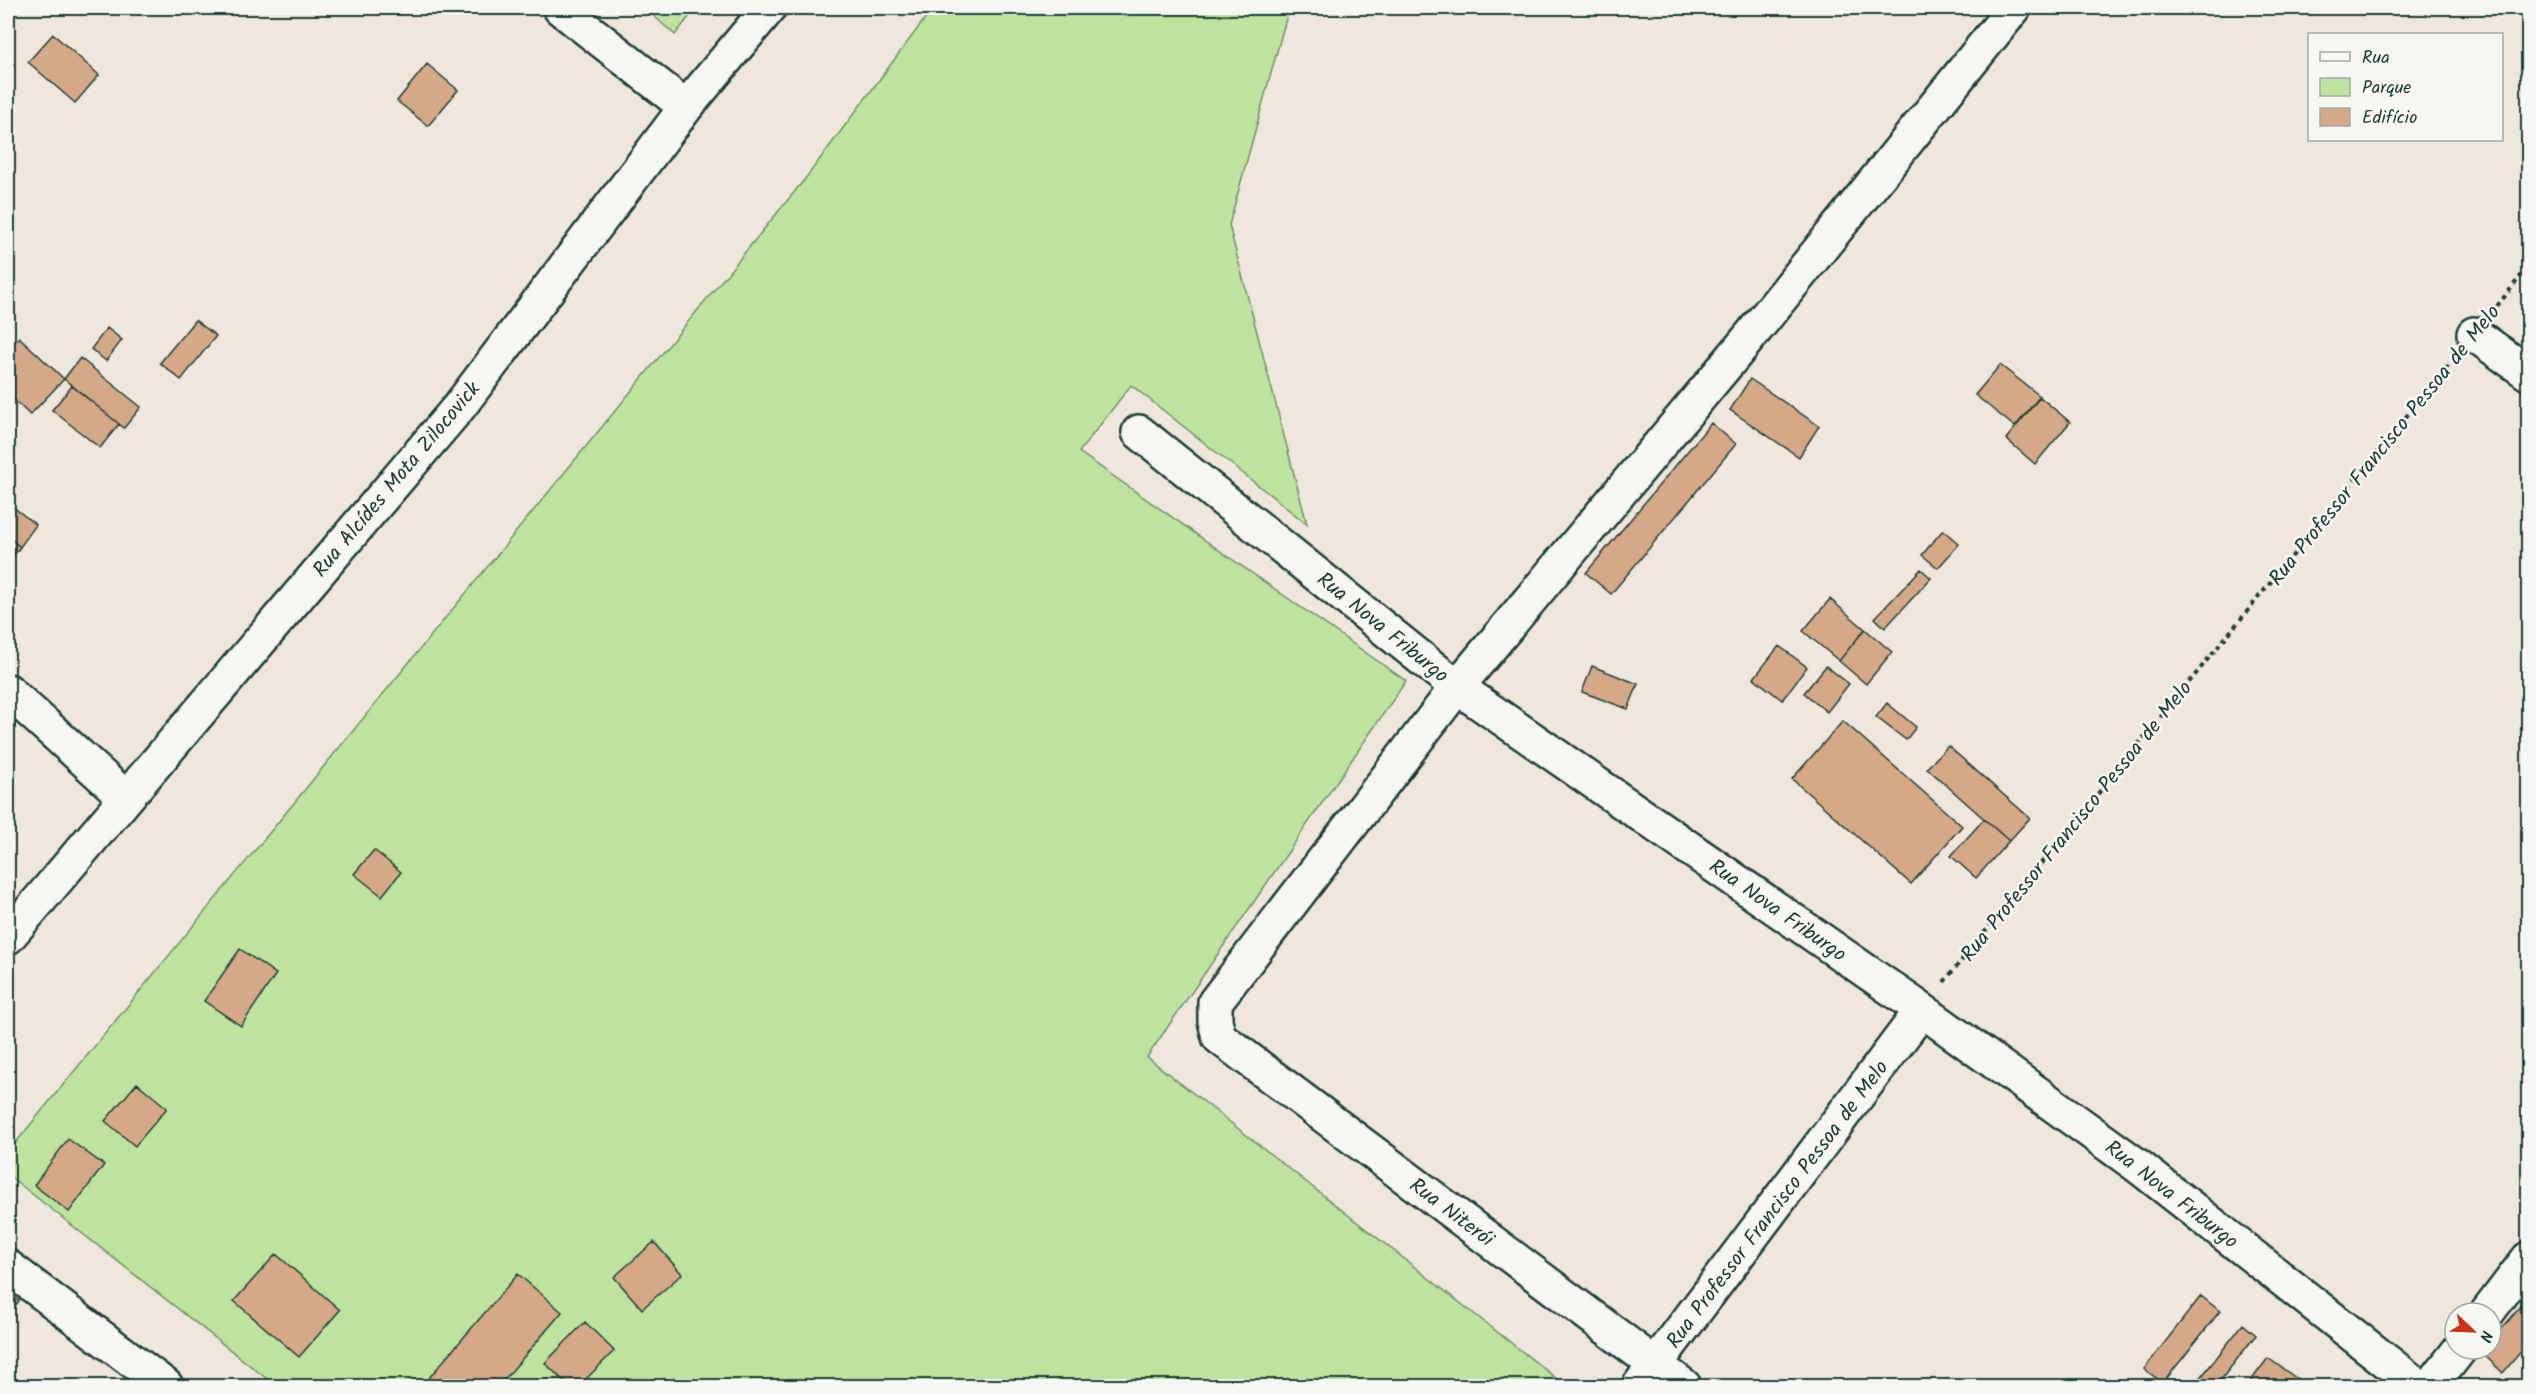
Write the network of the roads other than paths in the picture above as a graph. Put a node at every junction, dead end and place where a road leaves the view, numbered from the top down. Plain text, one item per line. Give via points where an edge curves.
1 (560, 8) edge
2 (769, 8) edge
3 (2014, 8) edge
4 (686, 107) junction
5 (2474, 334) road end
6 (2529, 373) edge
7 (1139, 432) dead end
8 (1457, 687) junction
9 (8, 691) edge
10 (125, 797) junction
11 (8, 938) edge
12 (1922, 1010) junction
13 (2529, 1259) edge
14 (8, 1267) edge
15 (2496, 1301) edge
16 (2451, 1361) edge
17 (1647, 1376) edge
18 (166, 1386) edge
19 (1684, 1386) edge
20 (2418, 1386) edge
21 (2431, 1386) edge

1 - 4 street
2 - 4 street, Rua Alcídes Mota Zilocovick
3 - 8 street via 1749,339
4 - 10 street, Rua Alcídes Mota Zilocovick via 459,407
5 - 6 street
7 - 8 street, Rua Nova Friburgo
8 - 12 street, Rua Nova Friburgo
8 - 17 street, Rua Niterói via 1215,1002 1219,1037
9 - 10 street
10 - 11 street, Rua Alcídes Mota Zilocovick
12 - 17 street, Rua Professor Francisco Pessoa de Melo
12 - 20 street, Rua Nova Friburgo via 2138,1166
13 - 15 street
14 - 18 street
16 - 21 street
17 - 19 street, Rua Niterói

